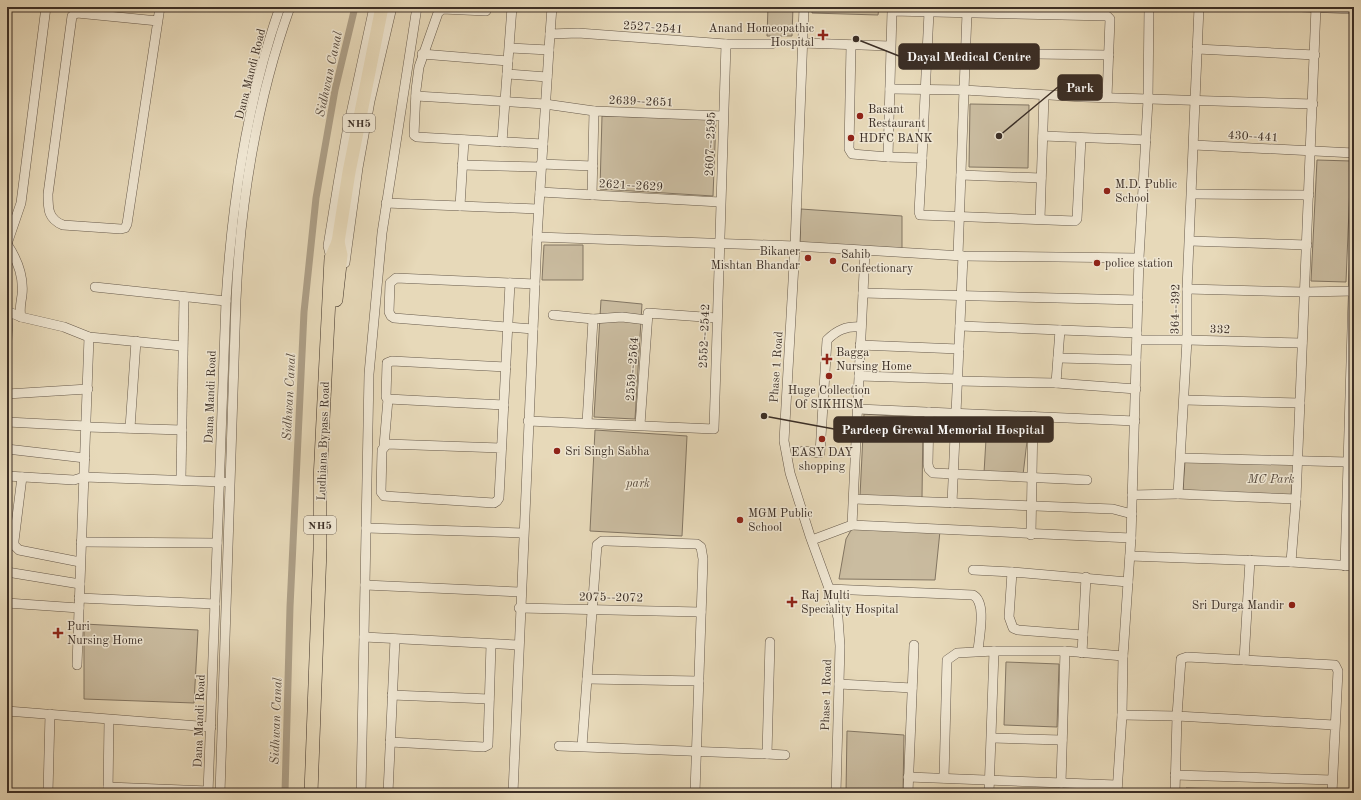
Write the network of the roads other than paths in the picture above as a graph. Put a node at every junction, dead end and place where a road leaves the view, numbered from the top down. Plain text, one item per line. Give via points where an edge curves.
1 (46, 7) edge
2 (160, 7) edge
3 (280, 7) edge
4 (290, 7) edge
5 (374, 7) edge
6 (382, 7) edge
7 (392, 7) edge
8 (417, 7) edge
9 (512, 7) edge
10 (552, 7) edge
11 (804, 7) edge
12 (1149, 7) edge
13 (1199, 7) edge
14 (1301, 7) edge
15 (1316, 8) edge
16 (1354, 9) edge
17 (486, 11) dead end
18 (928, 12) junction
19 (967, 13) junction
20 (158, 21) junction
21 (550, 34) junction
22 (803, 43) junction
23 (726, 44) junction
24 (772, 44) dead end
25 (851, 45) junction
26 (890, 46) junction
27 (510, 48) junction
28 (1197, 49) junction
29 (549, 50) junction
30 (965, 53) junction
31 (422, 54) junction
32 (1109, 55) junction
33 (1315, 55) junction
34 (508, 61) junction
35 (507, 74) junction
36 (547, 77) junction
37 (890, 89) junction
38 (926, 90) junction
39 (964, 90) junction
40 (1044, 95) junction
41 (416, 96) junction
42 (1107, 98) junction
43 (1148, 100) junction
44 (1195, 100) junction
45 (505, 101) junction
46 (545, 104) junction
47 (1313, 104) junction
48 (594, 111) junction
49 (723, 116) junction
50 (1043, 136) junction
51 (1081, 138) junction
52 (464, 140) junction
53 (1146, 140) junction
54 (502, 142) junction
55 (543, 144) junction
56 (1194, 145) junction
57 (1311, 151) junction
58 (1354, 153) edge
59 (888, 157) junction
60 (922, 158) junction
61 (462, 165) junction
62 (541, 166) junction
63 (592, 166) junction
64 (961, 175) junction
65 (1041, 178) junction
66 (540, 192) junction
67 (1192, 194) junction
68 (592, 195) junction
69 (1309, 195) junction
70 (720, 202) junction
71 (386, 203) junction
72 (460, 206) junction
73 (538, 209) junction
74 (960, 216) junction
75 (1040, 219) junction
76 (537, 237) junction
77 (338, 241) junction
78 (1190, 241) junction
79 (7, 244) edge
80 (719, 244) junction
81 (1306, 245) junction
82 (795, 246) junction
83 (865, 251) junction
84 (961, 256) junction
85 (331, 258) junction
86 (1139, 258) junction
87 (1354, 261) edge
88 (339, 277) junction
89 (378, 280) junction
90 (392, 280) junction
91 (510, 283) junction
92 (534, 284) junction
93 (95, 287) dead end
94 (1188, 289) junction
95 (1353, 291) edge
96 (863, 292) junction
97 (1304, 292) junction
98 (961, 296) junction
99 (184, 297) junction
100 (1138, 300) junction
101 (226, 301) junction
102 (7, 315) edge
103 (553, 315) dead end
104 (648, 316) junction
105 (21, 317) junction
106 (717, 318) junction
107 (593, 319) junction
108 (508, 326) junction
109 (960, 326) junction
110 (861, 327) junction
111 (532, 329) junction
112 (1060, 330) junction
113 (1137, 336) junction
114 (90, 337) junction
115 (1187, 340) junction
116 (7, 341) edge
117 (136, 341) junction
118 (1302, 343) junction
119 (860, 345) junction
120 (182, 346) junction
121 (959, 349) junction
122 (1058, 358) junction
123 (1136, 360) junction
124 (370, 362) junction
125 (387, 363) junction
126 (506, 366) junction
127 (859, 376) junction
128 (958, 380) junction
129 (1056, 383) junction
130 (88, 389) junction
131 (1136, 389) junction
132 (7, 394) edge
133 (388, 399) junction
134 (1184, 400) junction
135 (1300, 403) junction
136 (504, 405) junction
137 (858, 409) junction
138 (930, 412) junction
139 (956, 413) junction
140 (1033, 416) junction
141 (528, 421) junction
142 (1135, 421) junction
143 (7, 422) edge
144 (587, 423) junction
145 (640, 426) junction
146 (86, 427) junction
147 (130, 428) junction
148 (182, 430) junction
149 (384, 446) junction
150 (501, 448) junction
151 (7, 449) edge
152 (803, 451) dead end
153 (85, 458) junction
154 (1182, 458) junction
155 (1297, 461) junction
156 (1349, 462) junction
157 (954, 475) junction
158 (7, 476) edge
159 (22, 477) junction
160 (84, 477) junction
161 (181, 479) junction
162 (1032, 479) junction
163 (1087, 480) dead end
164 (219, 481) junction
165 (229, 482) junction
166 (1178, 494) junction
167 (1132, 495) junction
168 (854, 498) junction
169 (1296, 499) junction
170 (952, 503) junction
171 (1031, 506) junction
172 (1132, 514) junction
173 (852, 525) junction
174 (366, 528) junction
175 (523, 533) junction
176 (1031, 535) junction
177 (1131, 538) junction
178 (812, 540) junction
179 (81, 542) junction
180 (217, 543) junction
181 (1130, 556) junction
182 (1250, 560) junction
183 (80, 562) junction
184 (1291, 562) junction
185 (1350, 566) edge
186 (973, 570) dead end
187 (7, 572) edge
188 (1012, 572) junction
189 (1086, 577) junction
190 (1128, 582) junction
191 (80, 584) junction
192 (365, 585) junction
193 (829, 589) junction
194 (520, 592) junction
195 (79, 603) junction
196 (7, 604) edge
197 (215, 604) junction
198 (519, 608) junction
199 (593, 609) junction
200 (701, 612) junction
201 (1083, 634) junction
202 (364, 637) junction
203 (395, 639) junction
204 (770, 642) dead end
205 (491, 644) junction
206 (518, 645) junction
207 (914, 645) dead end
208 (994, 650) junction
209 (978, 651) junction
210 (1065, 651) junction
211 (1082, 653) junction
212 (1123, 656) junction
213 (1244, 660) junction
214 (77, 665) dead end
215 (587, 679) junction
216 (699, 681) junction
217 (839, 684) junction
218 (912, 688) junction
219 (392, 695) junction
220 (489, 699) junction
221 (7, 711) edge
222 (50, 714) junction
223 (1122, 715) junction
224 (1177, 716) junction
225 (109, 720) junction
226 (1334, 725) junction
227 (211, 727) junction
228 (992, 738) junction
229 (1062, 740) junction
230 (390, 742) junction
231 (559, 746) dead end
232 (582, 746) junction
233 (696, 752) junction
234 (767, 754) junction
235 (784, 755) dead end
236 (1175, 775) junction
237 (908, 777) junction
238 (944, 778) junction
239 (990, 779) junction
240 (1332, 780) junction
241 (1061, 782) junction
242 (1117, 789) edge
243 (108, 790) edge
244 (209, 792) edge
245 (48, 793) edge
246 (220, 793) edge
247 (311, 793) edge
248 (319, 793) edge
249 (360, 793) edge
250 (388, 793) edge
251 (513, 793) edge
252 (695, 793) edge
253 (836, 793) edge
254 (908, 793) edge
255 (989, 793) edge
256 (1175, 793) edge
257 (1332, 793) edge

1 - 79 street via 21,203
2 - 20 street
3 - 101 street, Dana Mandi Road via 261,70 241,171 230,244
4 - 165 street via 269,73 240,230
5 - 85 street via 338,184 328,246
6 - 77 highway, NH5
7 - 88 street via 370,101 346,256
8 - 71 street
9 - 27 street
10 - 21 street
11 - 22 street, Phase 1 Road
12 - 43 street
13 - 28 street, 364--392
14 - 15 street
15 - 16 street
15 - 33 street
17 - 31 street via 442,9 436,16
18 - 19 street
18 - 26 street via 892,11
18 - 38 street
19 - 30 street
19 - 32 street via 1107,16 1110,19
20 - 20 street via 125,228 63,225 55,222 48,208 48,194 72,16 77,13
21 - 23 street, 2527-2541
21 - 29 street
22 - 25 street
22 - 82 street, Phase 1 Road
23 - 24 street, 2527-2541
23 - 49 street, 2607--2595
25 - 26 street
25 - 59 street via 849,149 852,154
26 - 37 street
27 - 29 street
27 - 34 street
28 - 33 street
28 - 44 street, 364--392
29 - 36 street
30 - 32 street
30 - 39 street
31 - 34 street
31 - 41 street
32 - 42 street
33 - 47 street
34 - 35 street
35 - 36 street
35 - 45 street
36 - 46 street
37 - 38 street
37 - 59 street
38 - 39 street
38 - 60 street
39 - 40 street
39 - 64 street
40 - 42 street
40 - 50 street
41 - 45 street
41 - 52 street via 413,131 415,137
42 - 43 street
43 - 44 street
43 - 53 street
44 - 47 street
44 - 56 street, 364--392
45 - 46 street
45 - 54 street
46 - 48 street
46 - 55 street
47 - 57 street
48 - 49 street, 2639--2651
48 - 63 street, 2639--2651
49 - 70 street, 2607--2595
50 - 51 street
50 - 65 street
51 - 53 street
51 - 75 street via 1076,220
52 - 54 street
52 - 61 street
53 - 86 street
54 - 55 street
55 - 62 street
56 - 57 street, 430--441
56 - 67 street, 364--392
57 - 58 street, 430--441
57 - 69 street
59 - 60 street
60 - 74 street via 919,214
61 - 62 street, 2621--2629
61 - 72 street
62 - 63 street, 2621--2629
62 - 66 street
63 - 68 street, 2639--2651
64 - 65 street
64 - 74 street
65 - 75 street
66 - 68 street, 2621--2629
66 - 73 street
67 - 69 street
67 - 78 street, 364--392
68 - 70 street, 2621--2629
69 - 81 street
70 - 80 street, 2607--2595
71 - 72 street
71 - 89 street
72 - 73 street
73 - 76 street
74 - 75 street
74 - 84 street
76 - 80 street
76 - 92 street
77 - 85 highway, NH5
77 - 88 highway, NH5 via 341,256
78 - 81 street
78 - 94 street, 364--392
79 - 105 street via 21,272
80 - 82 street
80 - 106 street, 2552--2542
81 - 97 street
82 - 83 street
82 - 178 street, Phase 1 Road via 784,441 790,473
83 - 84 street
83 - 96 street
84 - 86 street
84 - 98 street
85 - 247 highway, Ludhiana Bypass Road / NH5 via 320,480
86 - 100 street
87 - 95 street
88 - 248 highway, Ludhiana Bypass Road / NH5 via 334,312
89 - 90 street
89 - 124 street
90 - 91 street via 396,278
90 - 108 street via 389,312 394,318
91 - 92 street
91 - 108 street
92 - 111 street
93 - 99 street
94 - 97 street
94 - 115 street, 364--392
95 - 97 street
95 - 156 street
96 - 98 street
96 - 110 street
97 - 118 street
98 - 100 street
98 - 109 street
99 - 101 street
99 - 120 street
100 - 113 street
101 - 164 street, Dana Mandi Road
102 - 105 street
102 - 116 street
103 - 107 street
104 - 106 street
104 - 107 street
104 - 145 street, 2559--2564
105 - 114 street via 64,327
106 - 145 street, 2552--2542 via 714,429
107 - 144 street
108 - 111 street
108 - 126 street
109 - 112 street, 332
109 - 121 street
110 - 119 street
110 - 152 street via 849,326 827,340 820,453
111 - 141 street
112 - 113 street, 332
112 - 122 street
113 - 115 street, 332
113 - 123 street
114 - 117 street
114 - 130 street
115 - 118 street, 332
115 - 134 street, 364--392
117 - 120 street
117 - 147 street
118 - 135 street
119 - 121 street
119 - 127 street
120 - 148 street
121 - 128 street
122 - 123 street
122 - 129 street
123 - 131 street
124 - 125 street
124 - 174 street
125 - 126 street via 392,361
125 - 133 street
126 - 136 street
127 - 128 street
127 - 137 street
128 - 129 street
128 - 139 street
129 - 131 street
130 - 132 street
130 - 146 street
131 - 142 street
133 - 136 street
133 - 149 street
134 - 135 street
134 - 154 street, 364--392
135 - 155 street
136 - 150 street
137 - 138 street
137 - 168 street
138 - 139 street
138 - 157 street via 929,469 933,473
139 - 140 street
139 - 157 street
140 - 142 street
140 - 162 street
141 - 144 street
141 - 175 street
142 - 167 street
143 - 146 street
144 - 145 street
146 - 147 street
146 - 153 street
147 - 148 street
148 - 161 street
149 - 150 street via 396,443
149 - 150 street via 381,492 384,496 494,503 499,498
151 - 153 street
153 - 160 street
154 - 155 street
154 - 166 street, 364--392
155 - 156 street
155 - 169 street
156 - 185 street
157 - 162 street
157 - 170 street
158 - 159 street
159 - 160 street via 74,480
159 - 183 street via 14,541 16,547 48,557
160 - 161 street
160 - 179 street
161 - 164 street
162 - 163 street
162 - 171 street
164 - 165 street
164 - 180 street, Dana Mandi Road
165 - 246 street
166 - 167 street
166 - 169 street
167 - 172 street
168 - 170 street
168 - 173 street
169 - 184 street
170 - 171 street
171 - 172 street via 1113,509
171 - 176 street
172 - 177 street
173 - 176 street
173 - 178 street
174 - 175 street
174 - 192 street
175 - 194 street
176 - 177 street
177 - 181 street
178 - 193 street, Phase 1 Road
179 - 180 street
179 - 183 street
180 - 197 street, Dana Mandi Road
181 - 182 street
181 - 190 street
182 - 184 street
182 - 213 street
183 - 191 street
184 - 185 street
186 - 188 street
187 - 191 street
188 - 189 street
188 - 201 street via 1009,617 1013,628
189 - 190 street
189 - 201 street
190 - 212 street
191 - 195 street
192 - 194 street
192 - 202 street
193 - 209 street via 973,595 980,600 982,608
193 - 217 street, Phase 1 Road via 834,602 839,634
194 - 198 street
195 - 196 street
195 - 197 street
195 - 214 street
197 - 227 street, Dana Mandi Road
198 - 199 street, 2075--2072
198 - 206 street
199 - 200 street, 2075--2072
199 - 200 street via 596,548 600,543 607,541 697,544 701,547
199 - 215 street
200 - 216 street
201 - 211 street
202 - 203 street
202 - 249 street
203 - 205 street
203 - 219 street
204 - 234 street
205 - 206 street
205 - 220 street
206 - 251 street
207 - 218 street
208 - 209 street
208 - 210 street
208 - 228 street
209 - 238 street via 957,653 947,660
210 - 211 street
210 - 229 street
211 - 212 street
212 - 223 street
213 - 224 street via 1184,657 1181,662
213 - 226 street via 1335,665 1338,671
215 - 216 street
215 - 232 street
216 - 233 street
217 - 218 street
217 - 253 street, Phase 1 Road
218 - 237 street
219 - 220 street
219 - 230 street
220 - 230 street via 486,746
221 - 222 street
222 - 225 street
222 - 245 street
223 - 224 street
223 - 242 street
224 - 226 street
224 - 236 street
225 - 227 street
225 - 243 street
226 - 240 street
227 - 244 street, Dana Mandi Road
228 - 229 street
228 - 239 street
229 - 241 street
230 - 250 street
231 - 232 street
232 - 233 street
233 - 234 street
233 - 252 street
234 - 235 street
236 - 240 street
236 - 256 street
237 - 238 street
237 - 254 street
238 - 239 street
239 - 241 street
239 - 255 street
240 - 257 street
241 - 242 street
243 - 244 street

